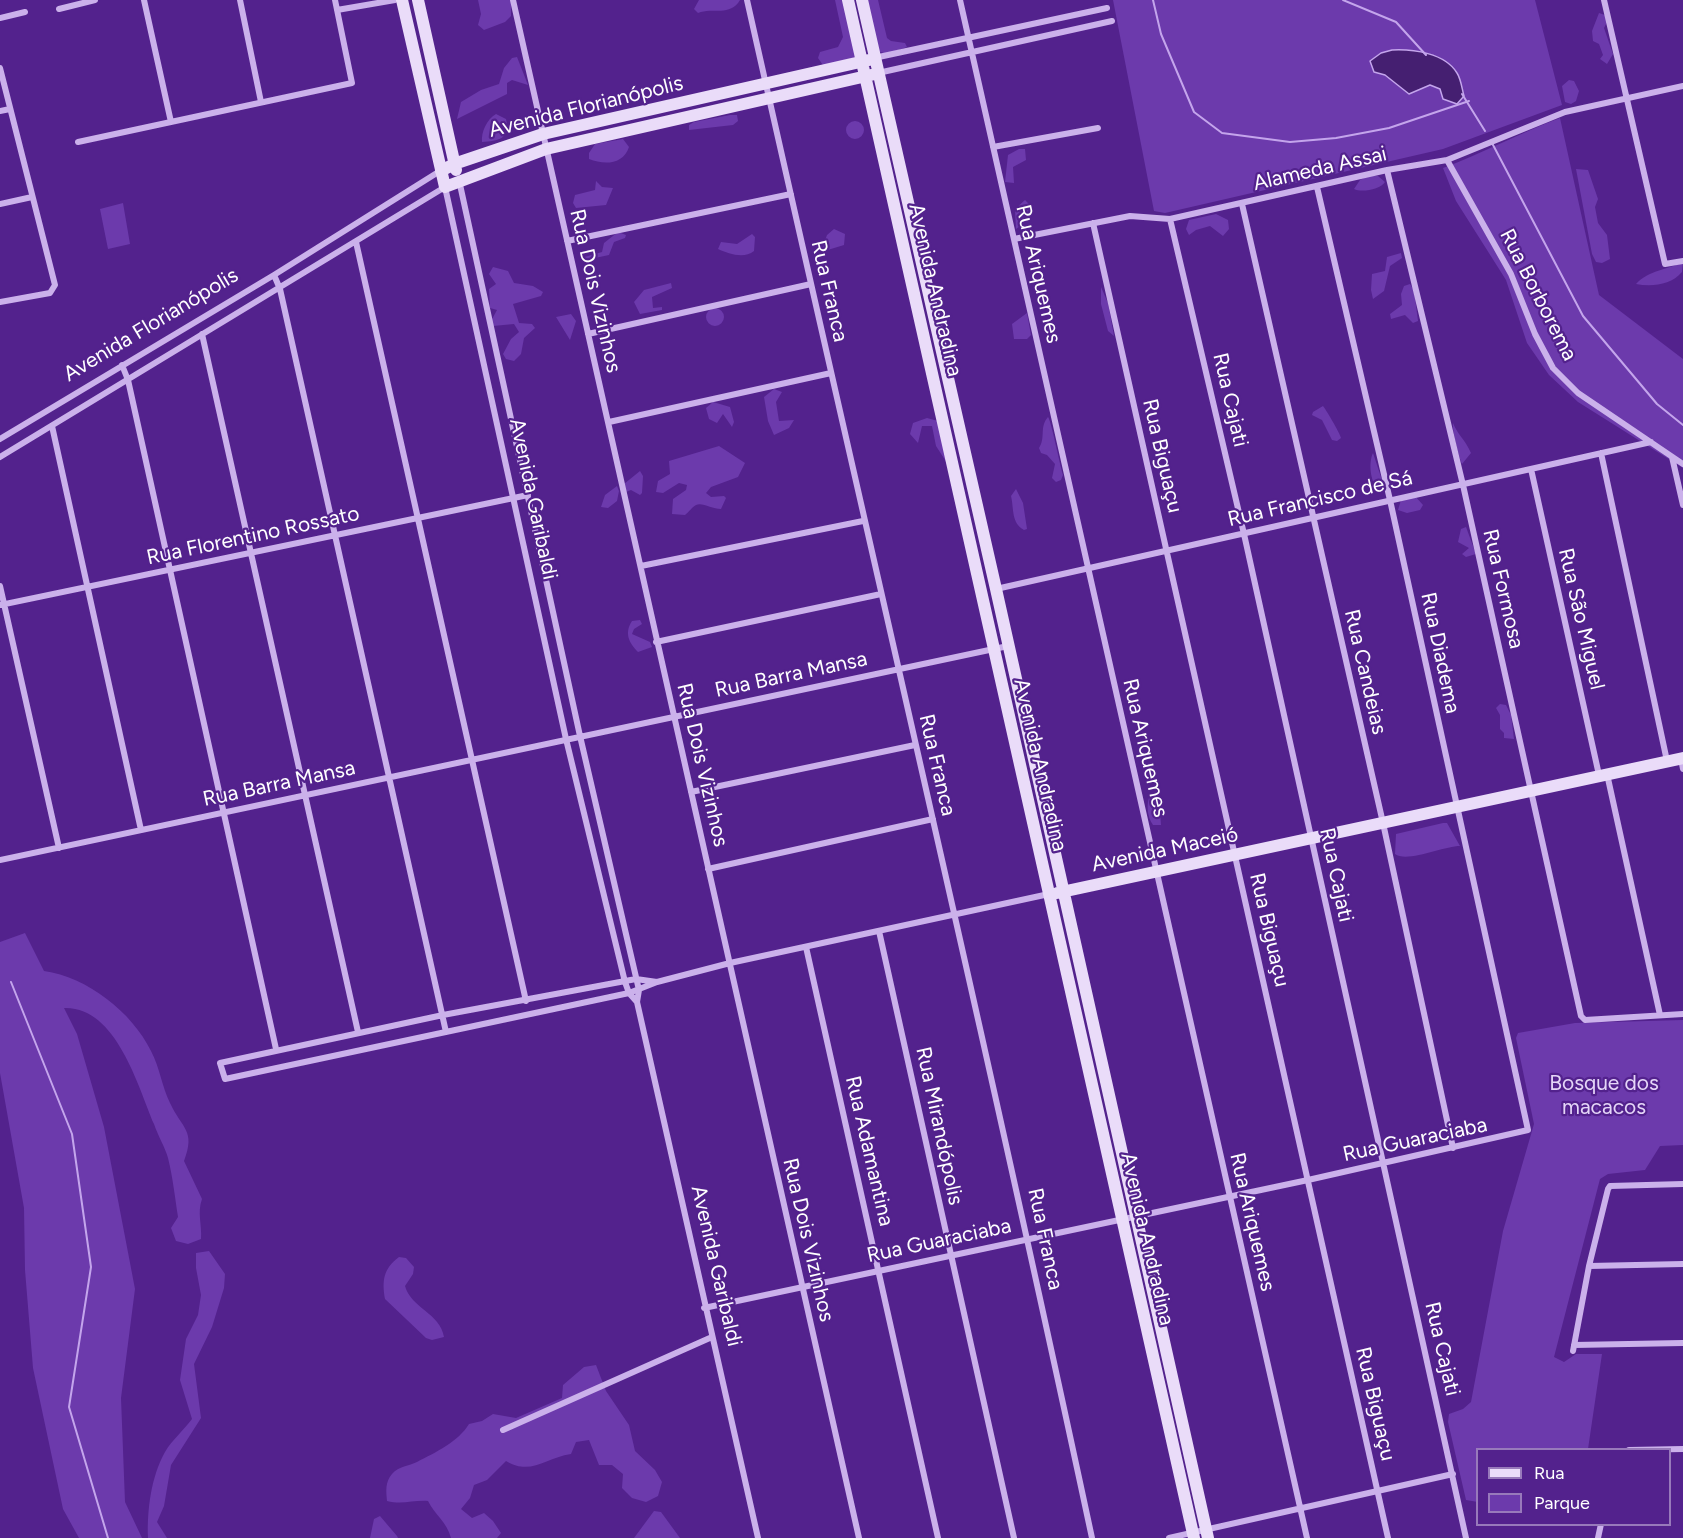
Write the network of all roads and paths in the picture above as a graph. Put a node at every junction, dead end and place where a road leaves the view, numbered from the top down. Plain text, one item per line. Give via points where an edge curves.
1 (95, 0) edge
2 (144, 0) edge
3 (240, 0) edge
4 (335, 0) edge
5 (395, 0) edge
6 (402, 0) edge
7 (418, 0) edge
8 (513, 0) edge
9 (747, 0) edge
10 (848, 0) edge
11 (862, 0) edge
12 (960, 0) edge
13 (1604, 0) edge
14 (1107, 8) dead end
15 (59, 9) dead end
16 (337, 10) junction
17 (25, 12) dead end
18 (0, 18) edge
19 (1112, 21) dead end
20 (969, 39) junction
21 (972, 51) junction
22 (868, 60) junction
23 (0, 68) edge
24 (871, 75) junction
25 (765, 83) junction
26 (1683, 86) edge
27 (1626, 98) junction
28 (769, 99) junction
29 (261, 102) junction
30 (10, 109) junction
31 (0, 111) edge
32 (171, 122) junction
33 (1098, 128) dead end
34 (543, 134) junction
35 (78, 142) dead end
36 (993, 147) junction
37 (546, 149) junction
38 (1447, 160) junction
39 (454, 164) junction
40 (1387, 170) junction
41 (441, 171) junction
42 (459, 180) junction
43 (445, 187) junction
44 (1317, 187) junction
45 (790, 194) junction
46 (32, 197) junction
47 (0, 204) edge
48 (1242, 204) junction
49 (1170, 219) junction
50 (1093, 223) junction
51 (1014, 239) junction
52 (567, 241) junction
53 (356, 242) junction
54 (1683, 261) edge
55 (274, 275) junction
56 (811, 284) junction
57 (280, 289) junction
58 (0, 303) edge
59 (202, 334) junction
60 (588, 334) junction
61 (122, 365) junction
62 (831, 373) junction
63 (128, 380) junction
64 (944, 390) junction
65 (609, 422) junction
66 (52, 426) junction
67 (0, 439) edge
68 (1651, 442) junction
69 (1600, 453) junction
70 (0, 457) edge
71 (1672, 457) junction
72 (1683, 464) edge
73 (1531, 469) junction
74 (1463, 485) junction
75 (528, 495) junction
76 (513, 499) junction
77 (1389, 500) junction
78 (1683, 505) edge
79 (1313, 518) junction
80 (418, 519) junction
81 (864, 521) junction
82 (1244, 534) junction
83 (336, 536) junction
84 (1166, 550) junction
85 (252, 553) junction
86 (641, 566) junction
87 (1088, 568) junction
88 (169, 570) junction
89 (0, 586) edge
90 (87, 588) junction
91 (996, 589) junction
92 (880, 594) junction
93 (2, 605) edge
94 (656, 642) junction
95 (1008, 645) junction
96 (993, 649) junction
97 (898, 669) junction
98 (674, 717) junction
99 (580, 736) junction
100 (566, 739) junction
101 (915, 746) junction
102 (471, 759) junction
103 (1667, 762) junction
104 (1682, 762) edge
105 (1603, 775) junction
106 (390, 777) junction
107 (1531, 790) junction
108 (691, 792) junction
109 (307, 795) junction
110 (1457, 807) junction
111 (224, 812) junction
112 (933, 819) junction
113 (1383, 823) junction
114 (141, 830) junction
115 (1311, 838) junction
116 (59, 848) junction
117 (1236, 855) junction
118 (0, 860) edge
119 (708, 869) junction
120 (1156, 873) junction
121 (1063, 891) junction
122 (1050, 894) junction
123 (956, 915) junction
124 (879, 931) junction
125 (806, 947) junction
126 (730, 963) junction
127 (636, 979) junction
128 (625, 982) junction
129 (657, 982) junction
130 (639, 990) junction
131 (629, 993) junction
132 (526, 1001) junction
133 (637, 1002) junction
134 (1683, 1014) edge
135 (443, 1015) junction
136 (1660, 1015) junction
137 (358, 1032) junction
138 (446, 1032) junction
139 (276, 1049) junction
140 (1529, 1126) joint
141 (1453, 1148) junction
142 (1383, 1163) junction
143 (1308, 1180) junction
144 (1683, 1184) edge
145 (1230, 1196) junction
146 (1136, 1215) junction
147 (1122, 1218) junction
148 (1028, 1239) junction
149 (950, 1255) junction
150 (1683, 1264) edge
151 (1589, 1266) junction
152 (878, 1272) junction
153 (802, 1288) junction
154 (704, 1308) junction
155 (712, 1337) junction
156 (1683, 1343) edge
157 (503, 1430) dead end
158 (1453, 1474) junction
159 (1377, 1491) junction
160 (1301, 1509) junction
161 (1200, 1535) edge
162 (758, 1538) edge
163 (859, 1538) edge
164 (938, 1538) edge
165 (1014, 1538) edge
166 (1092, 1538) edge
167 (1169, 1538) edge
168 (1307, 1538) edge
169 (1388, 1538) edge
170 (1466, 1538) edge

1 - 15 street
2 - 32 street
3 - 29 street
4 - 16 street
5 - 16 street
6 - 41 main road, Avenida Garibaldi
7 - 39 main road, Avenida Garibaldi
8 - 34 street, Rua Dois Vizinhos
9 - 25 street, Rua Franca
10 - 22 main road, Avenida Andradina
11 - 22 main road, Avenida Andradina
12 - 20 street, Rua Ariquemes
13 - 27 street
14 - 20 street, Avenida Florianópolis
16 - 29 street via 352,83
17 - 18 street
19 - 21 street
20 - 21 street, Rua Ariquemes
20 - 22 street, Avenida Florianópolis
21 - 24 street
21 - 36 street, Rua Ariquemes
22 - 24 main road, Avenida Andradina
22 - 25 main road, Avenida Florianópolis
23 - 30 street
24 - 28 main road
24 - 64 main road, Avenida Andradina
25 - 28 street, Rua Franca
25 - 34 main road, Avenida Florianópolis
26 - 27 street, Alameda Assai
27 - 38 street, Alameda Assai via 1565,112
27 - 54 street via 1665,264
28 - 37 main road
28 - 45 street, Rua Franca
29 - 32 street
30 - 31 street
30 - 46 street
32 - 35 street
33 - 36 street
34 - 37 street, Rua Dois Vizinhos
34 - 39 main road, Avenida Florianópolis
36 - 51 street, Rua Ariquemes
37 - 42 main road
37 - 52 street, Rua Dois Vizinhos
38 - 40 street, Alameda Assai
38 - 68 street, Rua Borborema via 1511,274 1553,368 1578,393
39 - 41 main road, Avenida Florianópolis
39 - 42 main road, Avenida Garibaldi
40 - 44 street, Alameda Assai
40 - 74 street, Rua Formosa
41 - 43 main road, Avenida Garibaldi
41 - 55 street, Avenida Florianópolis
42 - 43 main road
42 - 75 street, Avenida Garibaldi
43 - 53 street, Avenida Florianópolis
43 - 76 street, Avenida Garibaldi
44 - 48 street, Alameda Assai
44 - 77 street, Rua Diadema
45 - 52 street
45 - 56 street, Rua Franca
46 - 47 street
46 - 58 street via 55,288 50,293
48 - 49 street, Alameda Assai
48 - 79 street, Rua Candeias
49 - 50 street, Alameda Assai via 1130,216
49 - 82 street, Rua Cajati
50 - 51 street, Alameda Assai
50 - 84 street, Rua Biguaçu
51 - 87 street, Rua Ariquemes
52 - 60 street, Rua Dois Vizinhos
53 - 57 street, Avenida Florianópolis
53 - 80 street
55 - 57 street
55 - 61 street, Avenida Florianópolis
56 - 60 street
56 - 62 street, Rua Franca
57 - 59 street, Avenida Florianópolis
57 - 83 street
59 - 63 street, Avenida Florianópolis
59 - 85 street
60 - 65 street, Rua Dois Vizinhos
61 - 63 street
61 - 67 street, Avenida Florianópolis
62 - 65 street
62 - 81 street, Rua Franca
63 - 66 street, Avenida Florianópolis
63 - 88 street
64 - 91 main road, Avenida Andradina
64 - 96 main road, Avenida Andradina
65 - 86 street, Rua Dois Vizinhos
66 - 70 street, Avenida Florianópolis
66 - 90 street
68 - 69 street, Rua Francisco de Sá
68 - 71 street, Rua Borborema
69 - 73 street, Rua Francisco de Sá
69 - 103 street
71 - 72 street, Rua Borborema
71 - 78 street
73 - 74 street, Rua Francisco de Sá
73 - 105 street, Rua São Miguel
74 - 77 street, Rua Francisco de Sá
74 - 107 street, Rua Formosa
75 - 76 street, Rua Florentino Rossato
75 - 99 street, Avenida Garibaldi
76 - 80 street, Rua Florentino Rossato
76 - 100 street, Avenida Garibaldi
77 - 79 street, Rua Francisco de Sá
77 - 110 street, Rua Diadema
79 - 82 street, Rua Francisco de Sá
79 - 113 street, Rua Candeias
80 - 83 street, Rua Florentino Rossato
80 - 102 street
81 - 86 street
81 - 92 street, Rua Franca
82 - 84 street, Rua Francisco de Sá
82 - 115 street, Rua Cajati
83 - 85 street, Rua Florentino Rossato
83 - 106 street
84 - 87 street, Rua Francisco de Sá
84 - 117 street, Rua Biguaçu
85 - 88 street, Rua Florentino Rossato
85 - 109 street
86 - 94 street, Rua Dois Vizinhos
87 - 91 street, Rua Francisco de Sá
87 - 120 street, Rua Ariquemes
88 - 90 street, Rua Florentino Rossato
88 - 111 street
89 - 93 street
90 - 93 street, Rua Florentino Rossato
90 - 114 street
91 - 95 main road, Avenida Andradina
92 - 94 street
92 - 97 street, Rua Franca
93 - 116 street
94 - 98 street, Rua Dois Vizinhos
95 - 96 street, Rua Barra Mansa
95 - 121 main road, Avenida Andradina
96 - 97 street, Rua Barra Mansa
96 - 122 main road, Avenida Andradina
97 - 98 street, Rua Barra Mansa
97 - 101 street, Rua Franca
98 - 99 street, Rua Barra Mansa
98 - 108 street, Rua Dois Vizinhos
99 - 100 street, Rua Barra Mansa
99 - 127 street, Avenida Garibaldi
100 - 102 street, Rua Barra Mansa
100 - 128 street, Avenida Garibaldi
101 - 108 street
101 - 112 street, Rua Franca
102 - 106 street, Rua Barra Mansa
102 - 132 street
103 - 104 main road, Avenida Maceió
103 - 105 main road, Avenida Maceió
105 - 107 main road, Avenida Maceió
105 - 136 street, Rua São Miguel
106 - 109 street, Rua Barra Mansa
106 - 135 street
107 - 110 main road, Avenida Maceió
107 - 136 street, Rua Formosa via 1581,1016 1585,1020
108 - 119 street, Rua Dois Vizinhos
109 - 111 street, Rua Barra Mansa
109 - 137 street
110 - 113 main road, Avenida Maceió
110 - 140 street, Rua Diadema
111 - 114 street, Rua Barra Mansa
111 - 139 street
112 - 119 street
112 - 123 street, Rua Franca
113 - 115 main road, Avenida Maceió
113 - 141 street, Rua Candeias
114 - 116 street, Rua Barra Mansa
115 - 117 main road, Avenida Maceió
115 - 142 street, Rua Cajati
116 - 118 street, Rua Barra Mansa
117 - 120 main road, Avenida Maceió
117 - 143 street, Rua Biguaçu
119 - 126 street, Rua Dois Vizinhos
120 - 121 main road, Avenida Maceió
120 - 145 street, Rua Ariquemes
121 - 122 main road, Avenida Maceió
121 - 146 main road, Avenida Andradina
122 - 123 street, Avenida Maceió
122 - 147 main road, Avenida Andradina
123 - 124 street, Avenida Maceió
123 - 148 street, Rua Franca
124 - 125 street, Avenida Maceió
124 - 149 street, Rua Mirandópolis
125 - 126 street, Avenida Maceió
125 - 152 street, Rua Adamantina
126 - 129 street, Avenida Maceió
126 - 153 street, Rua Dois Vizinhos
127 - 128 street
127 - 129 street, Avenida Maceió
127 - 130 street, Avenida Garibaldi
128 - 131 street, Avenida Garibaldi
128 - 132 street
129 - 130 street, Avenida Maceió
130 - 131 street, Avenida Maceió
130 - 133 street, Avenida Garibaldi
131 - 133 street, Avenida Garibaldi
131 - 138 street, Avenida Maceió
132 - 135 street
133 - 154 street, Avenida Garibaldi
134 - 136 street
135 - 137 street
135 - 138 street
137 - 139 street
138 - 139 street, Avenida Maceió via 225,1079 220,1063
140 - 141 street, Rua Guaraciaba via 1525,1133
141 - 142 street, Rua Guaraciaba
142 - 143 street, Rua Guaraciaba
142 - 158 street, Rua Cajati
143 - 145 street, Rua Guaraciaba
143 - 159 street, Rua Biguaçu
144 - 151 street via 1610,1186
145 - 146 street, Rua Guaraciaba
145 - 160 street, Rua Ariquemes
146 - 147 street, Rua Guaraciaba
146 - 161 main road, Avenida Andradina
147 - 148 street, Rua Guaraciaba
147 - 161 main road, Avenida Andradina
148 - 149 street, Rua Guaraciaba
148 - 166 street, Rua Franca
149 - 152 street, Rua Guaraciaba
149 - 165 street, Rua Mirandópolis
150 - 151 street
151 - 156 street via 1573,1348
152 - 153 street, Rua Guaraciaba
152 - 164 street, Rua Adamantina
153 - 154 street, Rua Guaraciaba
153 - 163 street, Rua Dois Vizinhos
154 - 155 street, Avenida Garibaldi
155 - 157 street
155 - 162 street, Avenida Garibaldi
158 - 159 street
158 - 170 street, Rua Cajati
159 - 160 street
159 - 169 street, Rua Biguaçu
160 - 161 street
160 - 168 street, Rua Ariquemes
161 - 167 street

